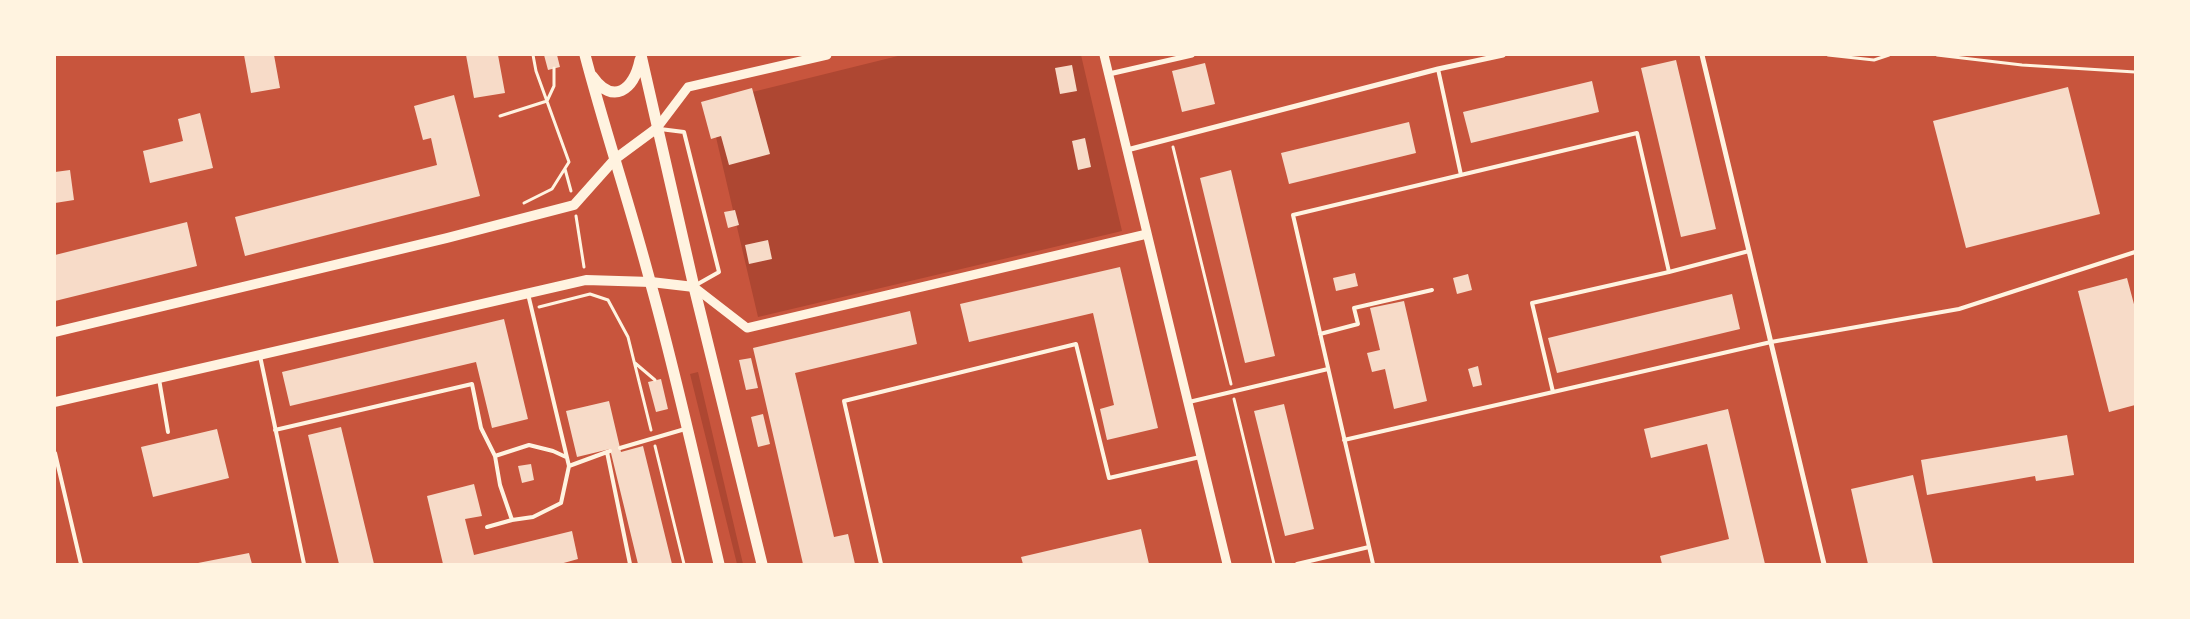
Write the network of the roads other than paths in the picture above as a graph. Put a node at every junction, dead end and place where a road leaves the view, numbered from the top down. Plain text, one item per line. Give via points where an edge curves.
1 (586, 55) edge
2 (641, 55) edge
3 (827, 55) edge
4 (1104, 55) edge
5 (1192, 55) edge
6 (1503, 55) edge
7 (1702, 55) edge
8 (1438, 69) junction
9 (590, 72) junction
10 (1109, 74) junction
11 (657, 128) junction
12 (1128, 150) junction
13 (615, 158) junction
14 (1461, 175) junction
15 (1147, 234) junction
16 (1749, 251) junction
17 (2135, 252) edge
18 (1669, 272) junction
19 (651, 282) junction
20 (694, 287) junction
21 (1432, 290) dead end
22 (528, 294) junction
23 (55, 332) edge
24 (1320, 334) junction
25 (1771, 342) junction
26 (260, 356) junction
27 (1328, 369) junction
28 (159, 379) junction
29 (1553, 392) junction
30 (55, 402) edge
31 (1188, 402) junction
32 (687, 429) junction
33 (275, 430) junction
34 (168, 432) dead end
35 (1344, 440) junction
36 (620, 448) dead end
37 (55, 453) edge
38 (495, 456) junction
39 (1202, 456) junction
40 (566, 457) junction
41 (569, 466) junction
42 (62, 482) junction
43 (55, 484) edge
44 (512, 520) junction
45 (486, 527) dead end
46 (1369, 547) junction
47 (81, 564) edge
48 (304, 564) edge
49 (630, 564) edge
50 (719, 564) edge
51 (762, 564) edge
52 (882, 564) edge
53 (1227, 564) edge
54 (1297, 564) edge
55 (1372, 564) edge
56 (1824, 564) edge

1 - 9 main road
2 - 9 main road via 630,86 619,92 607,91
2 - 11 main road
3 - 11 street via 688,88
4 - 10 street
5 - 10 street
6 - 8 street
7 - 16 street
8 - 12 street
8 - 14 lane
9 - 13 main road
10 - 12 street
11 - 13 main road
11 - 20 main road
11 - 20 lane via 684,132 719,272
12 - 15 street
13 - 19 main road
13 - 23 main road via 574,205
14 - 18 lane via 1637,132
14 - 24 lane via 1293,215
15 - 20 street via 747,328
15 - 31 street
16 - 18 lane
16 - 25 street
17 - 25 lane via 1958,309
18 - 29 lane via 1532,302
19 - 20 main road
19 - 22 main road via 586,280
19 - 32 main road
20 - 51 main road
21 - 24 lane via 1354,308 1358,324
22 - 26 main road
22 - 40 lane
24 - 27 lane
25 - 29 lane
25 - 56 street
26 - 28 main road
26 - 33 lane
27 - 31 lane
27 - 35 lane
28 - 30 main road
28 - 34 lane
29 - 35 lane
31 - 39 street
32 - 36 lane
32 - 50 main road
33 - 38 lane via 472,384 481,428
33 - 48 lane
35 - 46 lane
37 - 42 lane
38 - 40 lane via 529,445
38 - 44 lane via 500,485
39 - 52 lane via 1109,478 1076,344 844,401
39 - 53 street
40 - 41 lane
41 - 44 lane via 561,503 533,517
41 - 49 lane via 609,452
42 - 43 lane
42 - 47 lane
44 - 45 lane
46 - 54 lane
46 - 55 lane

